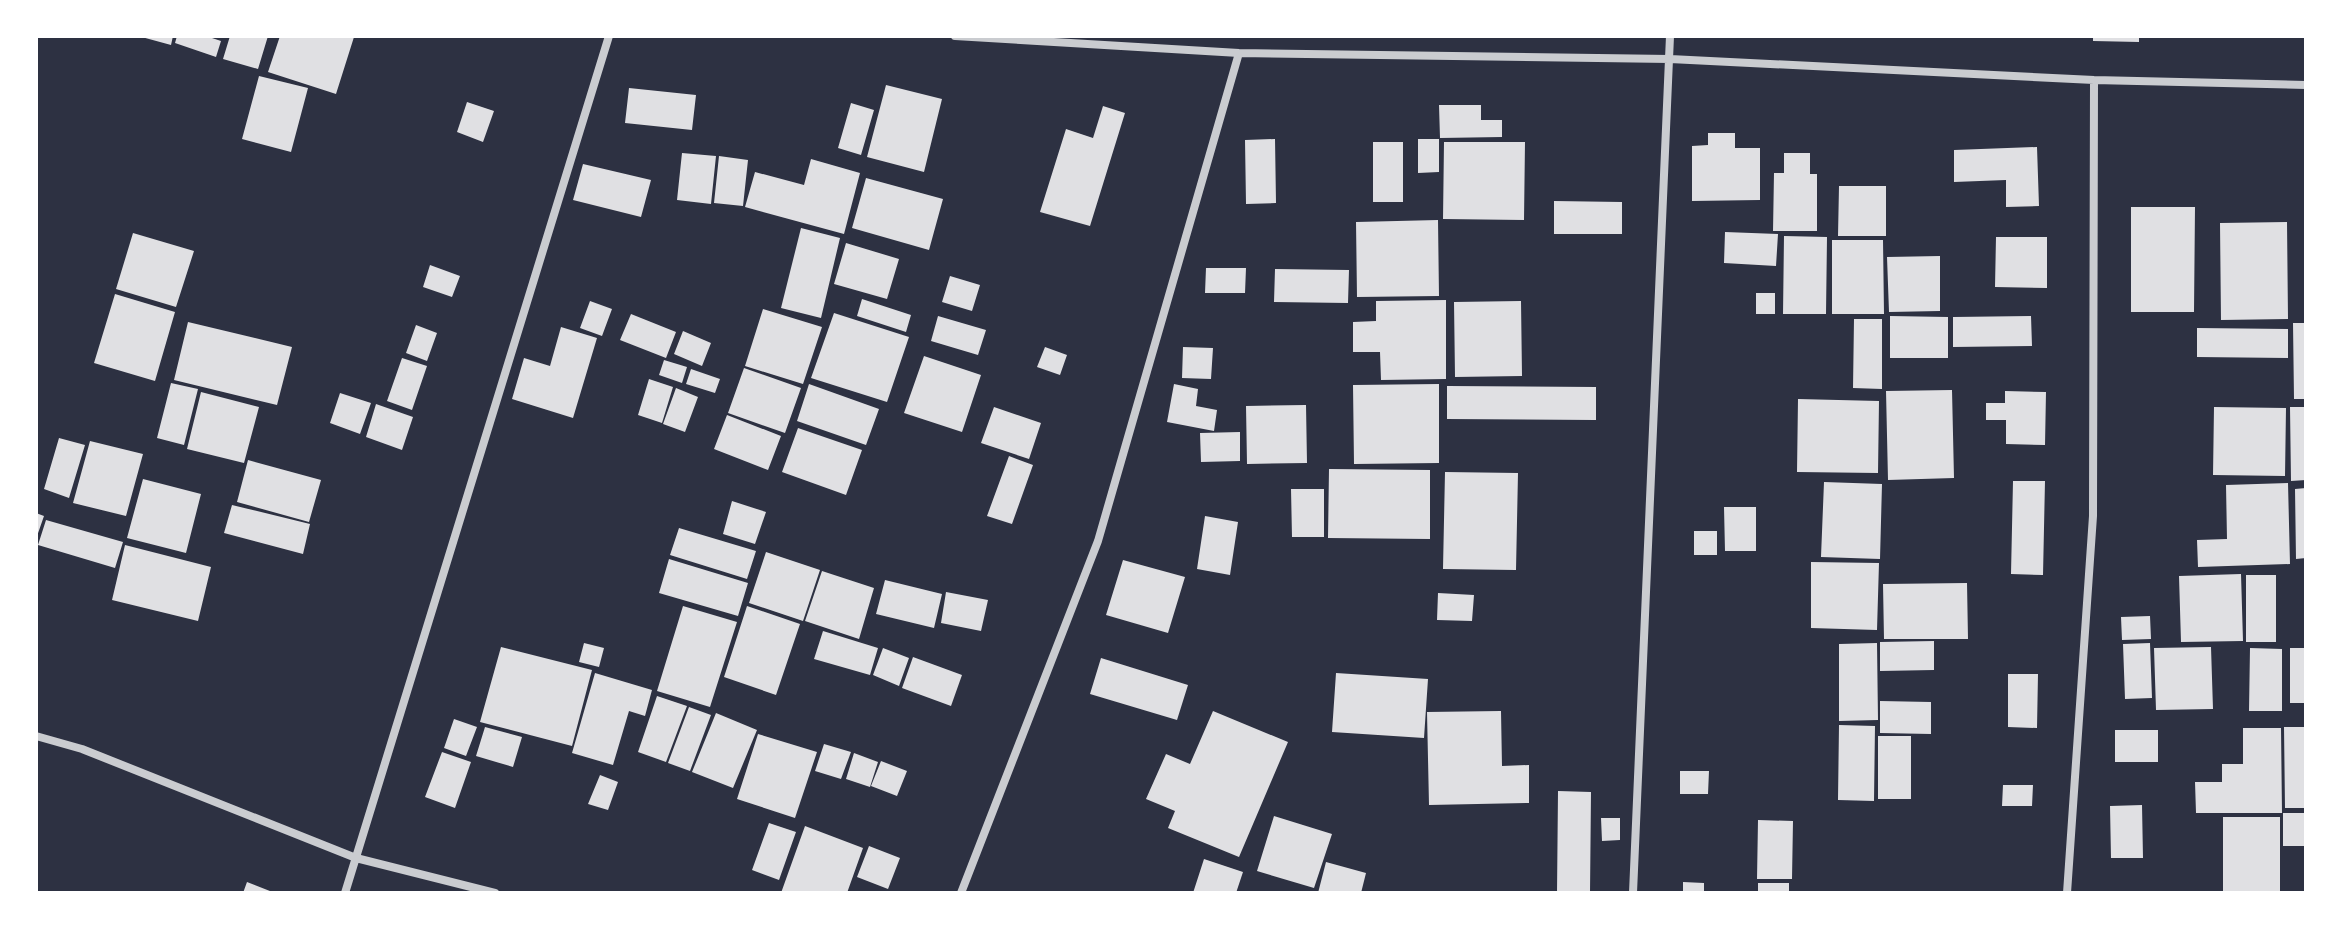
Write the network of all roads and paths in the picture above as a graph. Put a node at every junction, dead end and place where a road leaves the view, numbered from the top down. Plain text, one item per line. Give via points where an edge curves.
1 (609, 36) edge
2 (955, 36) edge
3 (1670, 36) edge
4 (1239, 53) junction
5 (1670, 59) junction
6 (2094, 80) junction
7 (2306, 85) edge
8 (36, 736) edge
9 (356, 858) junction
10 (345, 893) edge
11 (495, 893) edge
12 (961, 893) edge
13 (1633, 893) edge
14 (2067, 893) edge

1 - 9 street
2 - 4 street
3 - 5 street
4 - 5 street
4 - 12 street via 1098,541
5 - 6 street
5 - 13 street
6 - 7 street
6 - 14 street via 2093,516
8 - 9 street via 82,749
9 - 10 street
9 - 11 street

